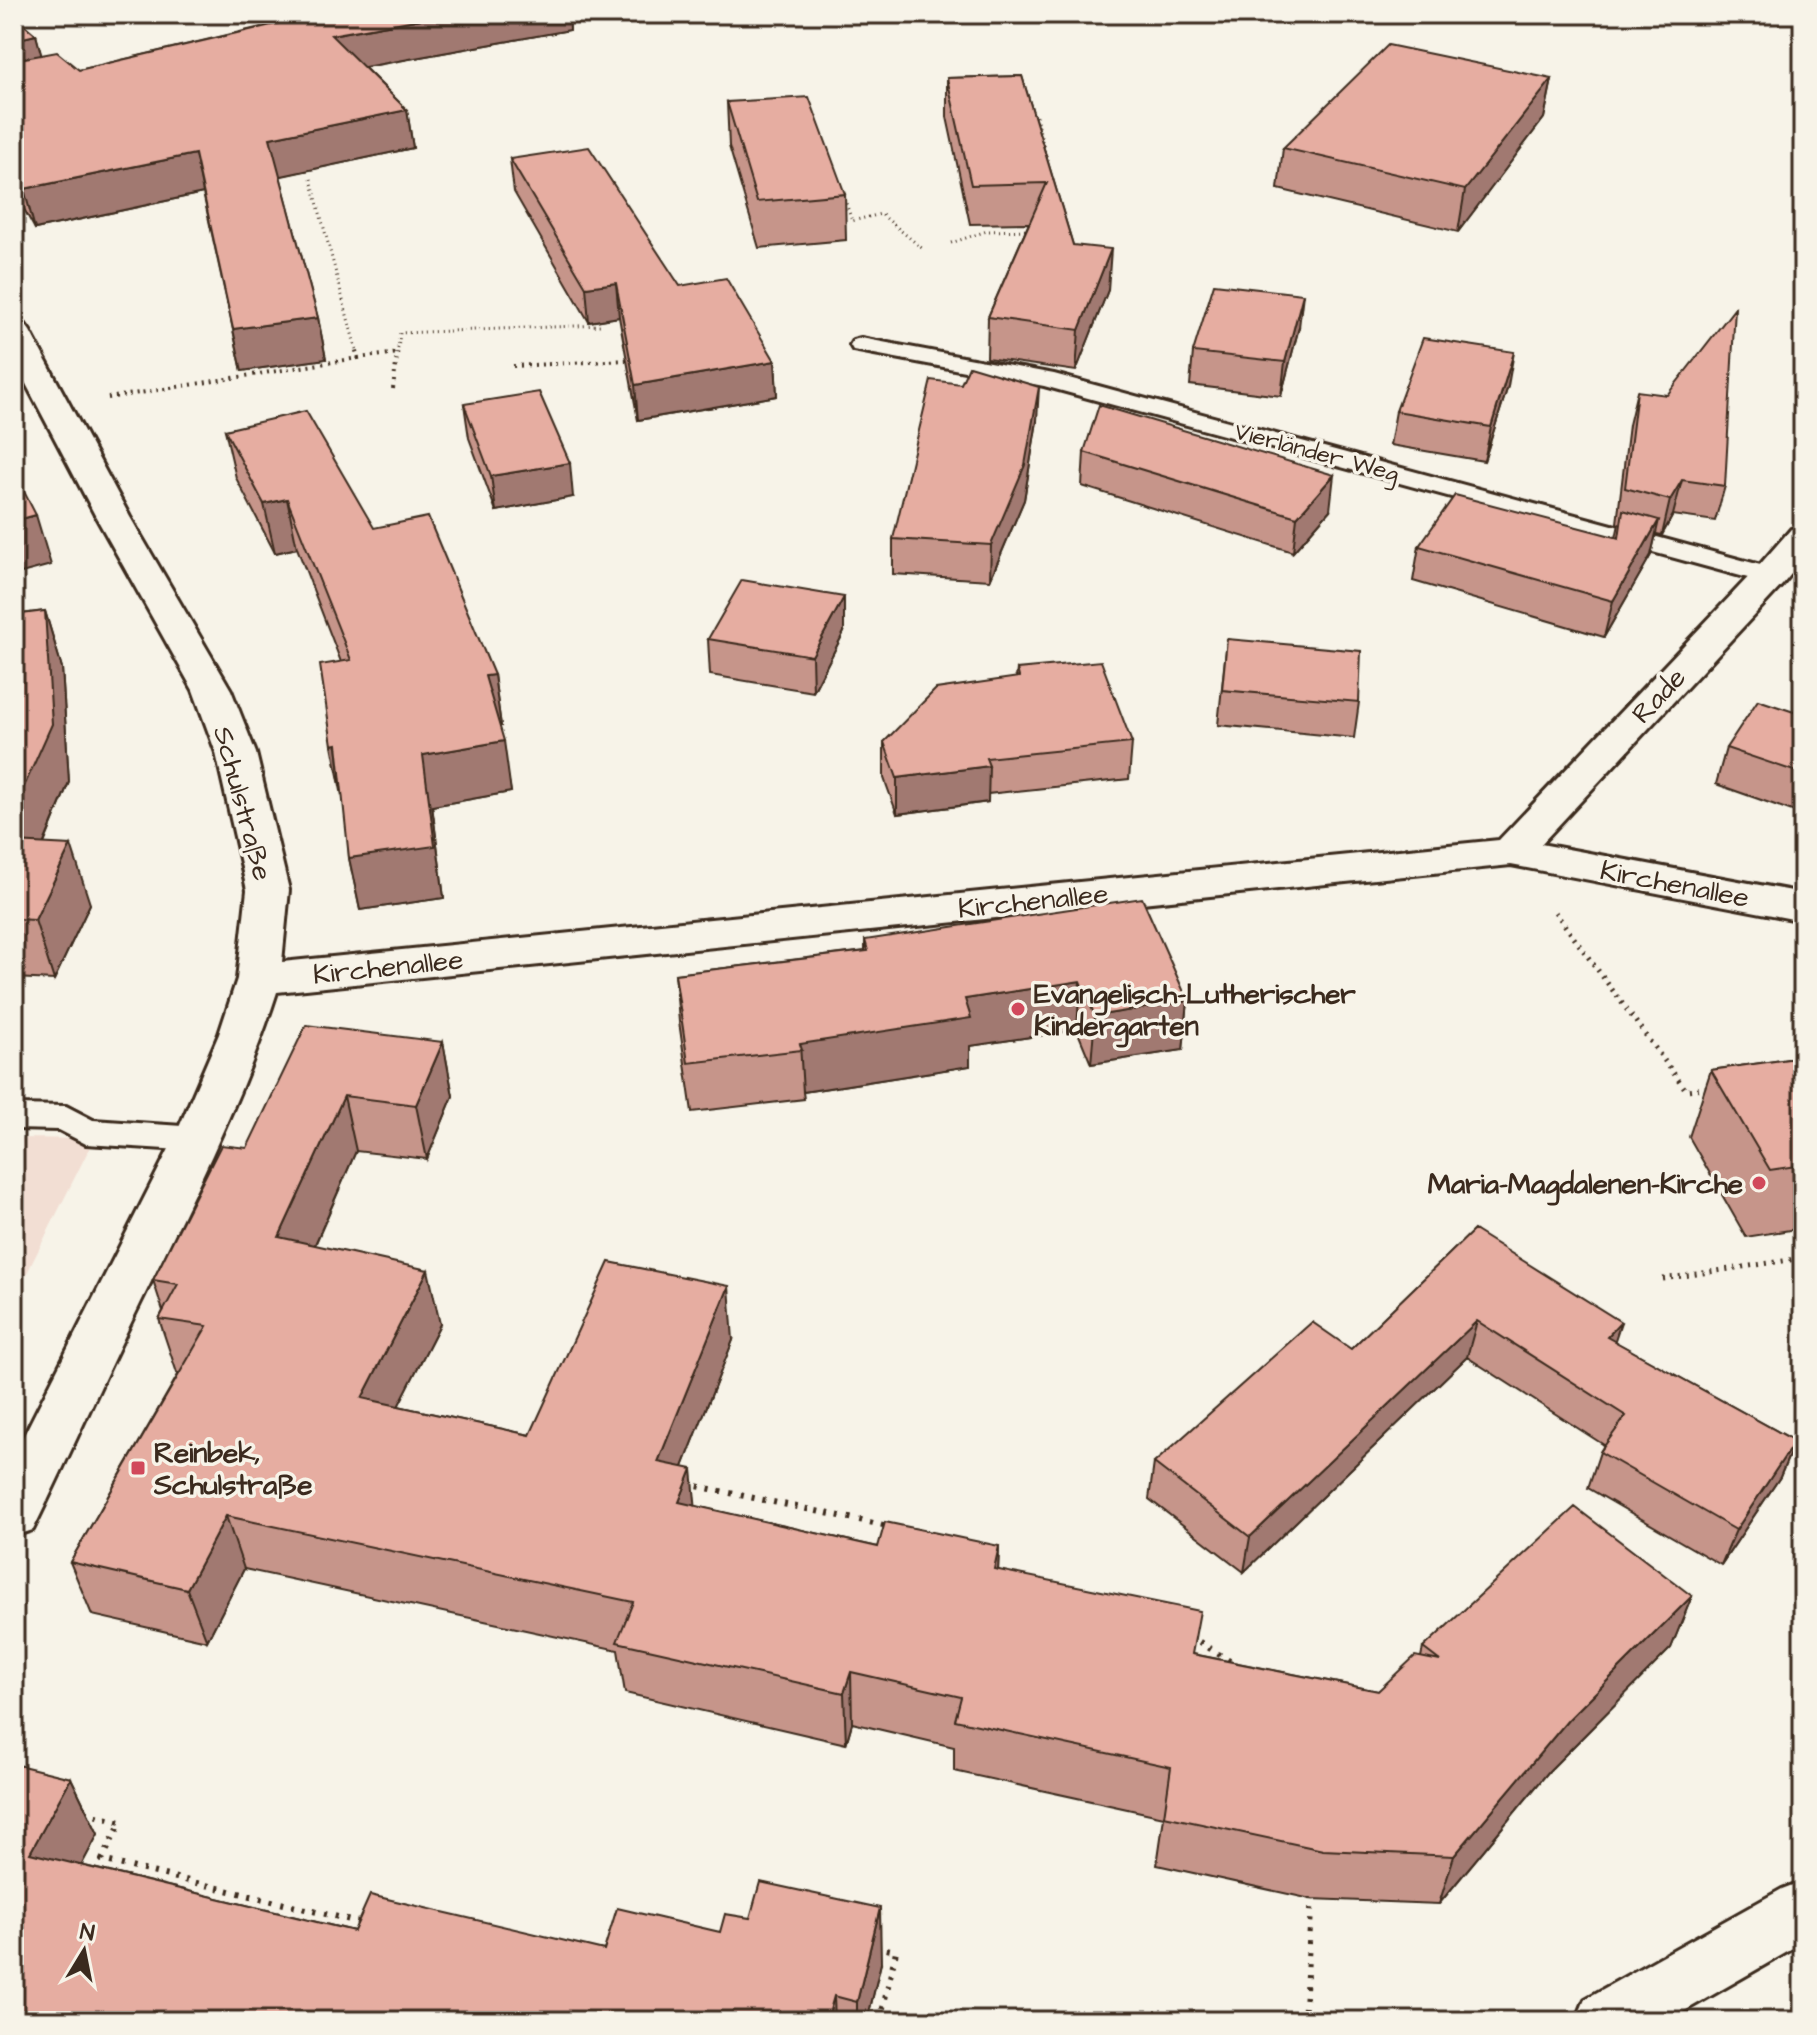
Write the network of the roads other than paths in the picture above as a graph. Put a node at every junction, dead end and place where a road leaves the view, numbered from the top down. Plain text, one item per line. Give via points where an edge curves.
1 (14, 331) edge
2 (861, 345) dead end
3 (1803, 536) edge
4 (1770, 576) junction
5 (1511, 852) junction
6 (1803, 907) edge
7 (259, 979) junction
8 (14, 1117) edge
9 (197, 1139) junction
10 (14, 1514) edge
11 (1803, 1910) edge
12 (1607, 2021) edge

1 - 7 street, Schulstraße via 212,690 236,753 268,890
2 - 4 lane, Vierländer Weg via 1046,379
3 - 4 street, Rade
4 - 5 street, Rade
5 - 6 street, Kirchenallee
5 - 7 street, Kirchenallee
7 - 9 street, Schulstraße
8 - 9 lane via 66,1118 86,1132
9 - 10 street, Schulstraße
11 - 12 street

